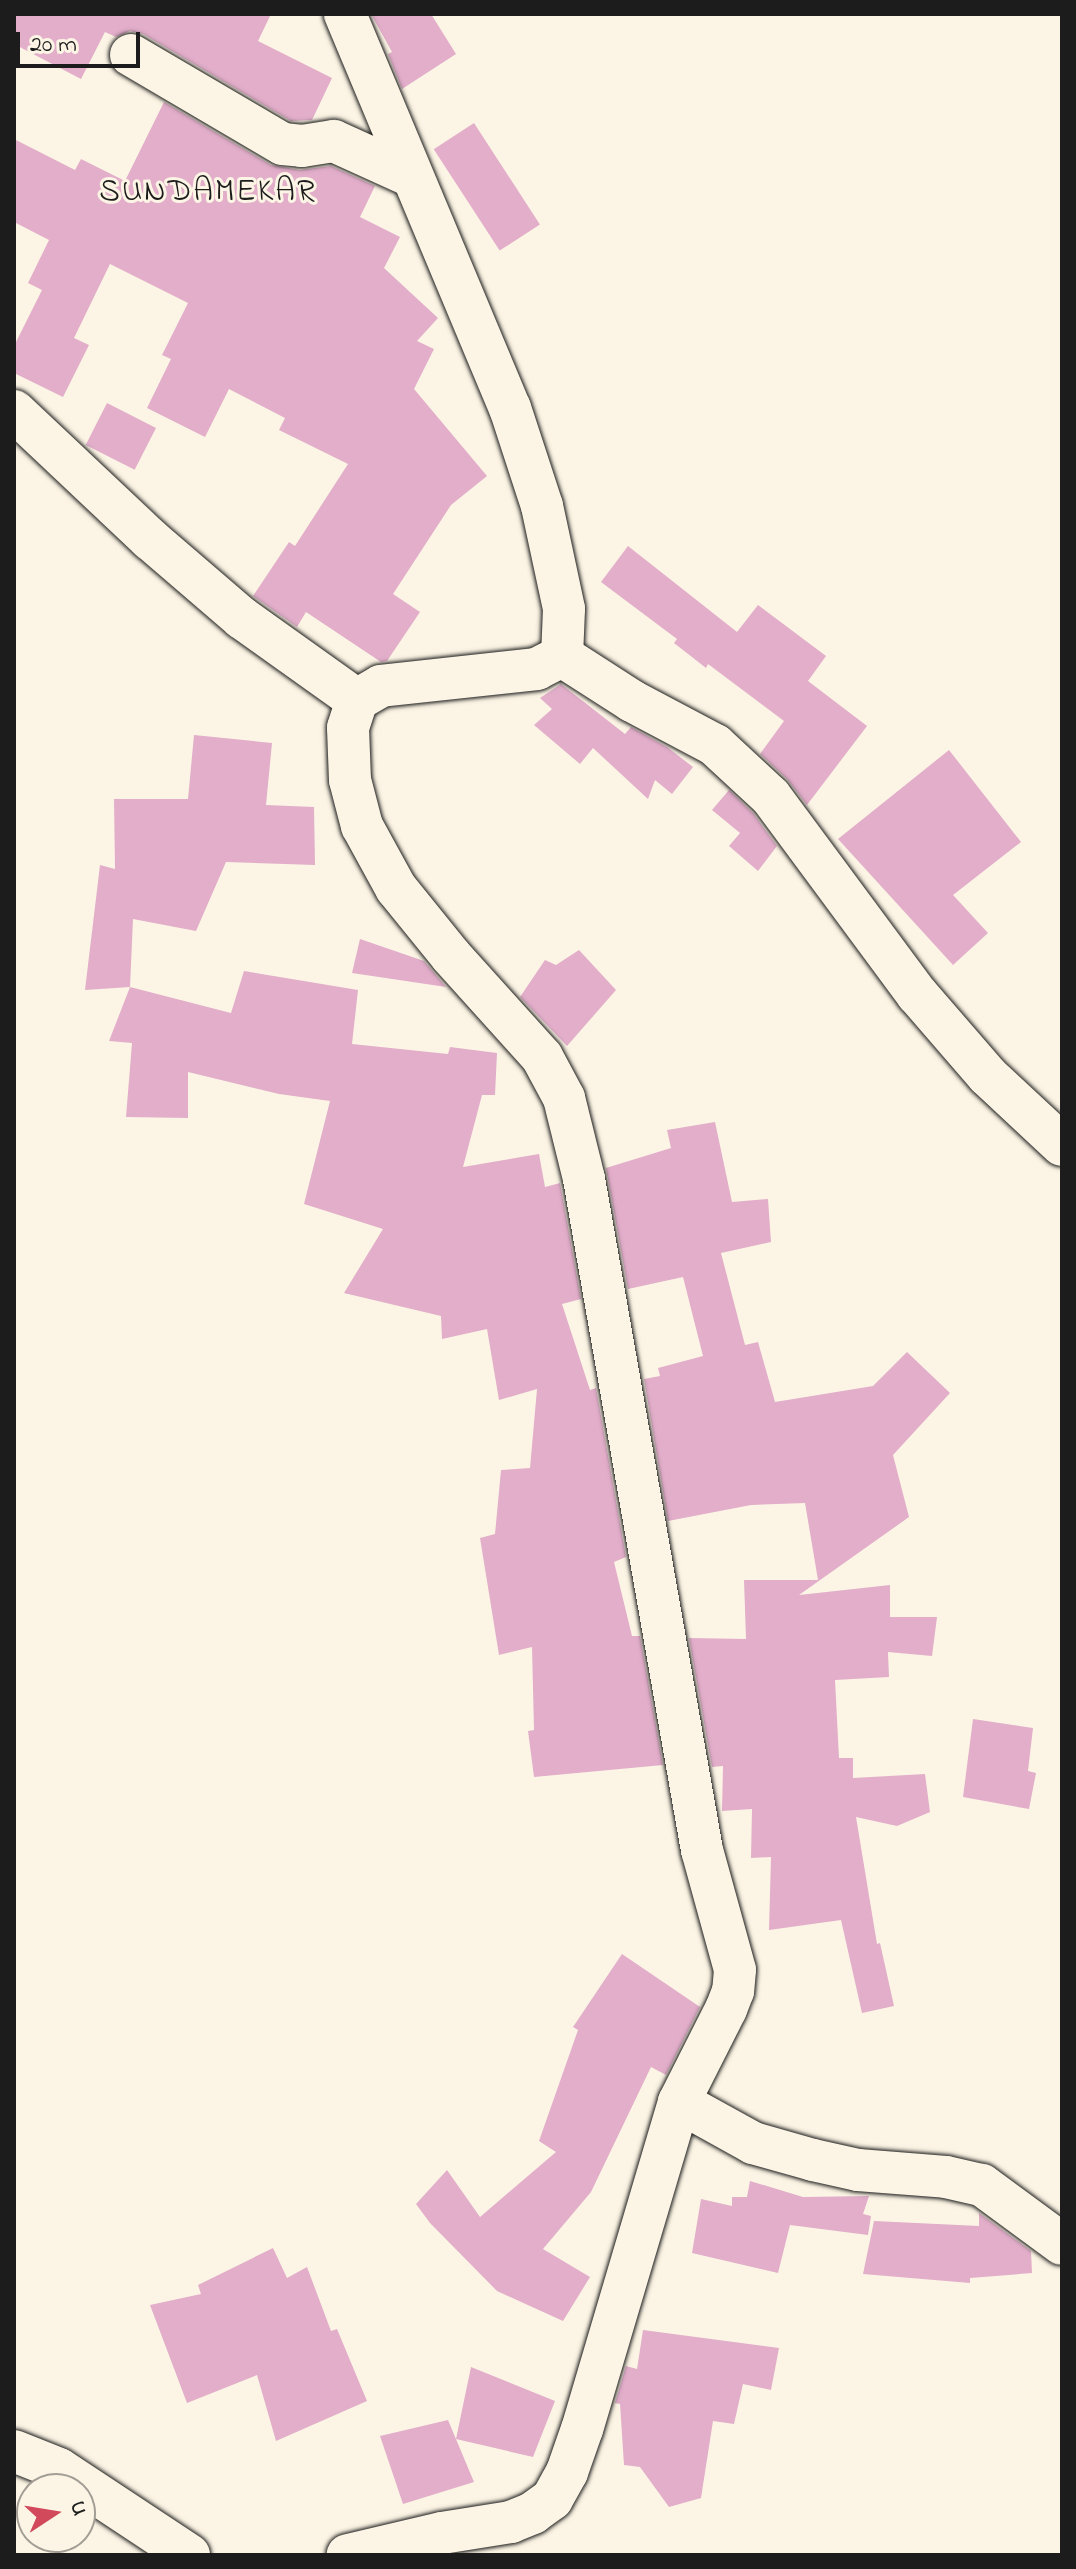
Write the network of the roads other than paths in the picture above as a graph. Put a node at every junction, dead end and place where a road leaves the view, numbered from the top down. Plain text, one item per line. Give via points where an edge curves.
1 (345, 14) edge
2 (131, 55) dead end
3 (411, 176) junction
4 (14, 411) edge
5 (562, 656) junction
6 (357, 700) junction
7 (1062, 1145) edge
8 (679, 2102) junction
9 (1062, 2244) edge
10 (14, 2451) edge
11 (189, 2555) edge
12 (348, 2555) edge

1 - 3 street
2 - 3 street via 283,144 334,141
3 - 5 street via 510,408 537,492 564,609
4 - 6 street via 242,618
5 - 6 street via 537,669 381,686
5 - 7 street via 715,745 771,797 917,994 988,1076
6 - 8 street via 348,728 350,780 362,826 396,888 542,1057 564,1098 584,1179 702,1850 735,1970 726,2009
8 - 9 street via 753,2143 813,2160 982,2185
8 - 12 street via 582,2429 552,2499 511,2522
10 - 11 street via 59,2469

